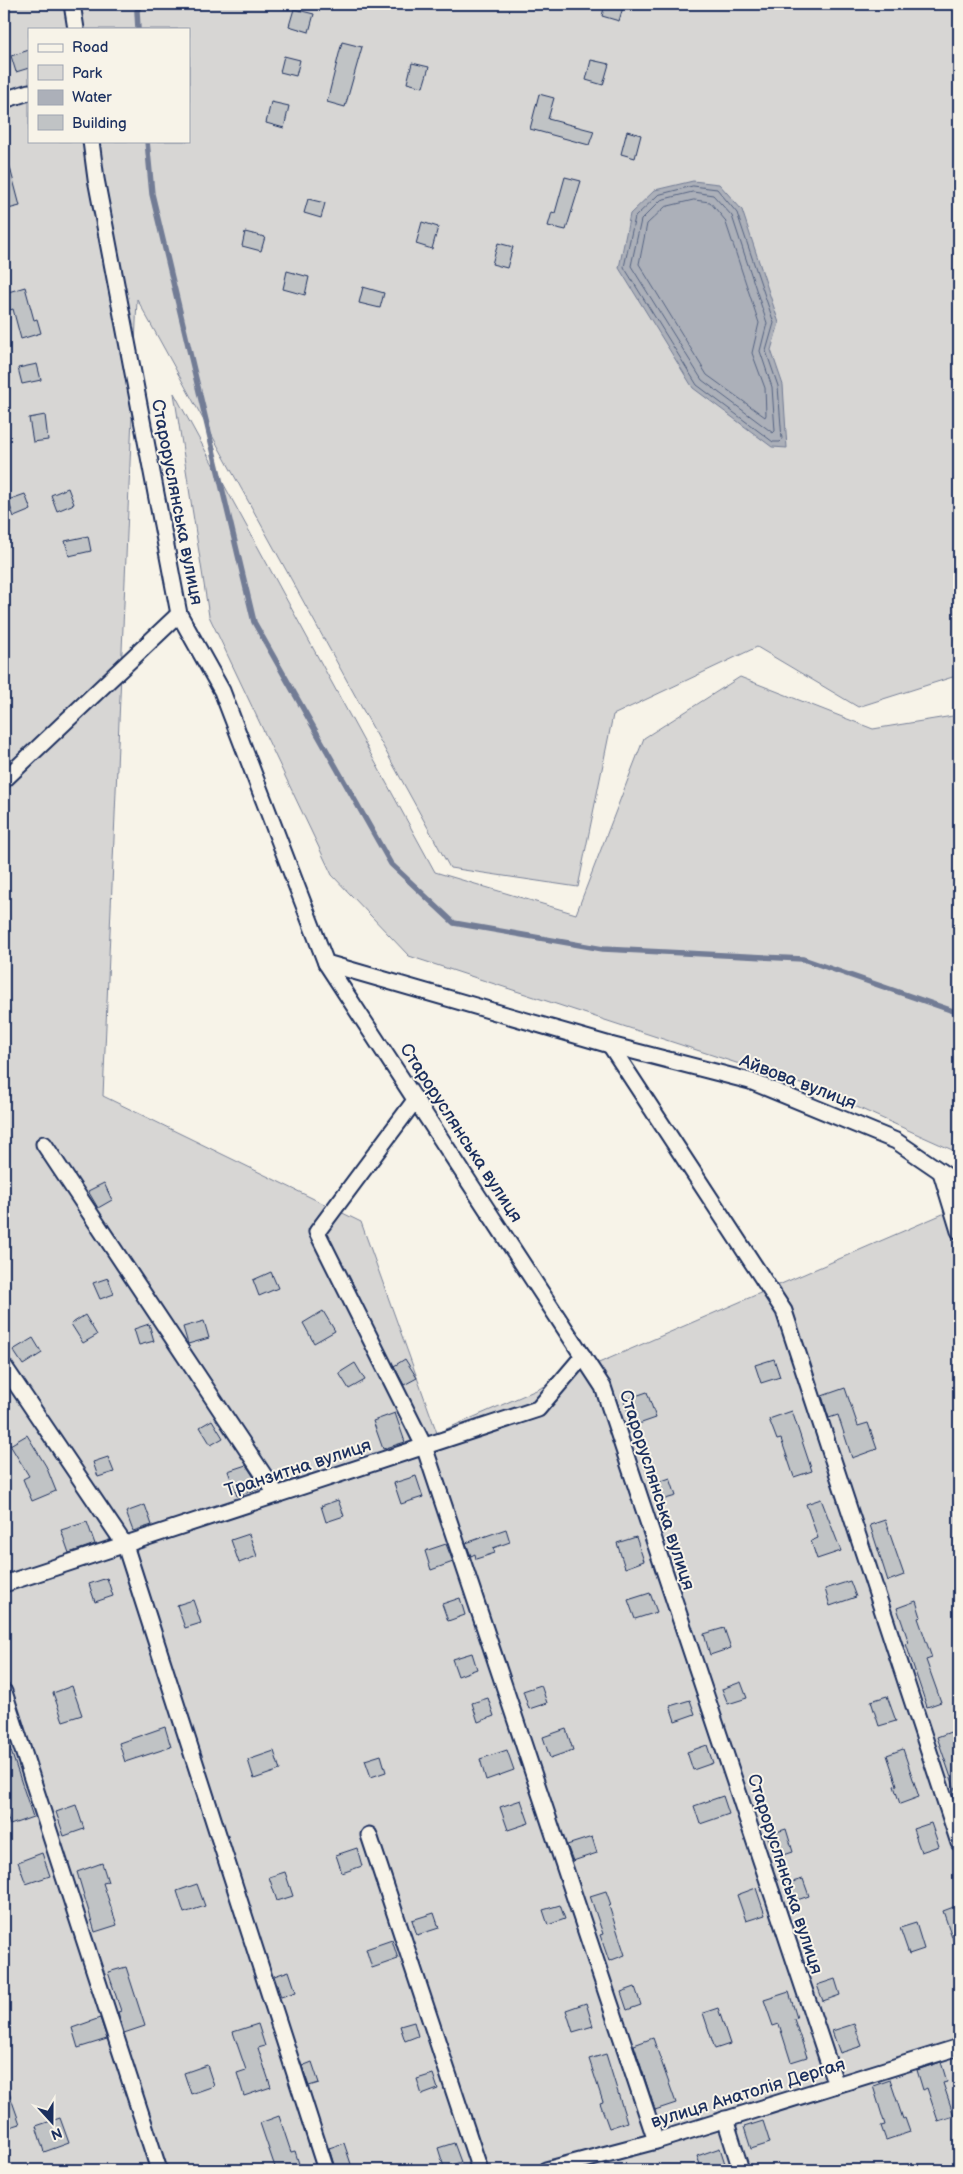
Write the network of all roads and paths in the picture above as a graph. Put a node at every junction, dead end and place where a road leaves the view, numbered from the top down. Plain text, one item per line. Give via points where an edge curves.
1 (72, 4) edge
2 (76, 28) edge
3 (28, 92) edge
4 (4, 100) edge
5 (91, 142) edge
6 (179, 614) junction
7 (4, 780) edge
8 (326, 963) junction
9 (610, 1044) junction
10 (416, 1099) junction
11 (44, 1144) dead end
12 (941, 1172) junction
13 (959, 1184) edge
14 (959, 1231) edge
15 (584, 1356) junction
16 (4, 1366) edge
17 (424, 1446) junction
18 (277, 1495) junction
19 (125, 1545) junction
20 (4, 1584) edge
21 (4, 1692) edge
22 (369, 1835) dead end
23 (959, 1843) edge
24 (959, 2047) edge
25 (836, 2085) junction
26 (725, 2119) junction
27 (656, 2141) junction
28 (159, 2170) edge
29 (326, 2170) edge
30 (480, 2170) edge
31 (546, 2170) edge
32 (742, 2170) edge

1 - 2 street
3 - 4 street
5 - 6 street, Староруслянська вулиця
6 - 7 street
6 - 8 street, Староруслянська вулиця via 222,691
8 - 9 street
8 - 10 street, Староруслянська вулиця
9 - 12 street, Айвова вулиця via 750,1081 896,1141
9 - 23 street via 784,1311
10 - 15 street, Староруслянська вулиця
10 - 17 street via 317,1232
11 - 18 street
12 - 13 street, Айвова вулиця
12 - 14 street
15 - 17 street, Транзитна вулиця via 538,1409
15 - 25 street, Староруслянська вулиця via 603,1387
16 - 19 street
17 - 18 street, Транзитна вулиця
17 - 27 street
18 - 19 street, Транзитна вулиця
19 - 20 street, Транзитна вулиця
19 - 29 street
21 - 28 street
22 - 30 street
24 - 25 street, вулиця Анатолія Дергая
25 - 26 street, вулиця Анатолія Дергая
26 - 27 street, вулиця Анатолія Дергая
26 - 32 street
27 - 31 street, вулиця Анатолія Дергая

